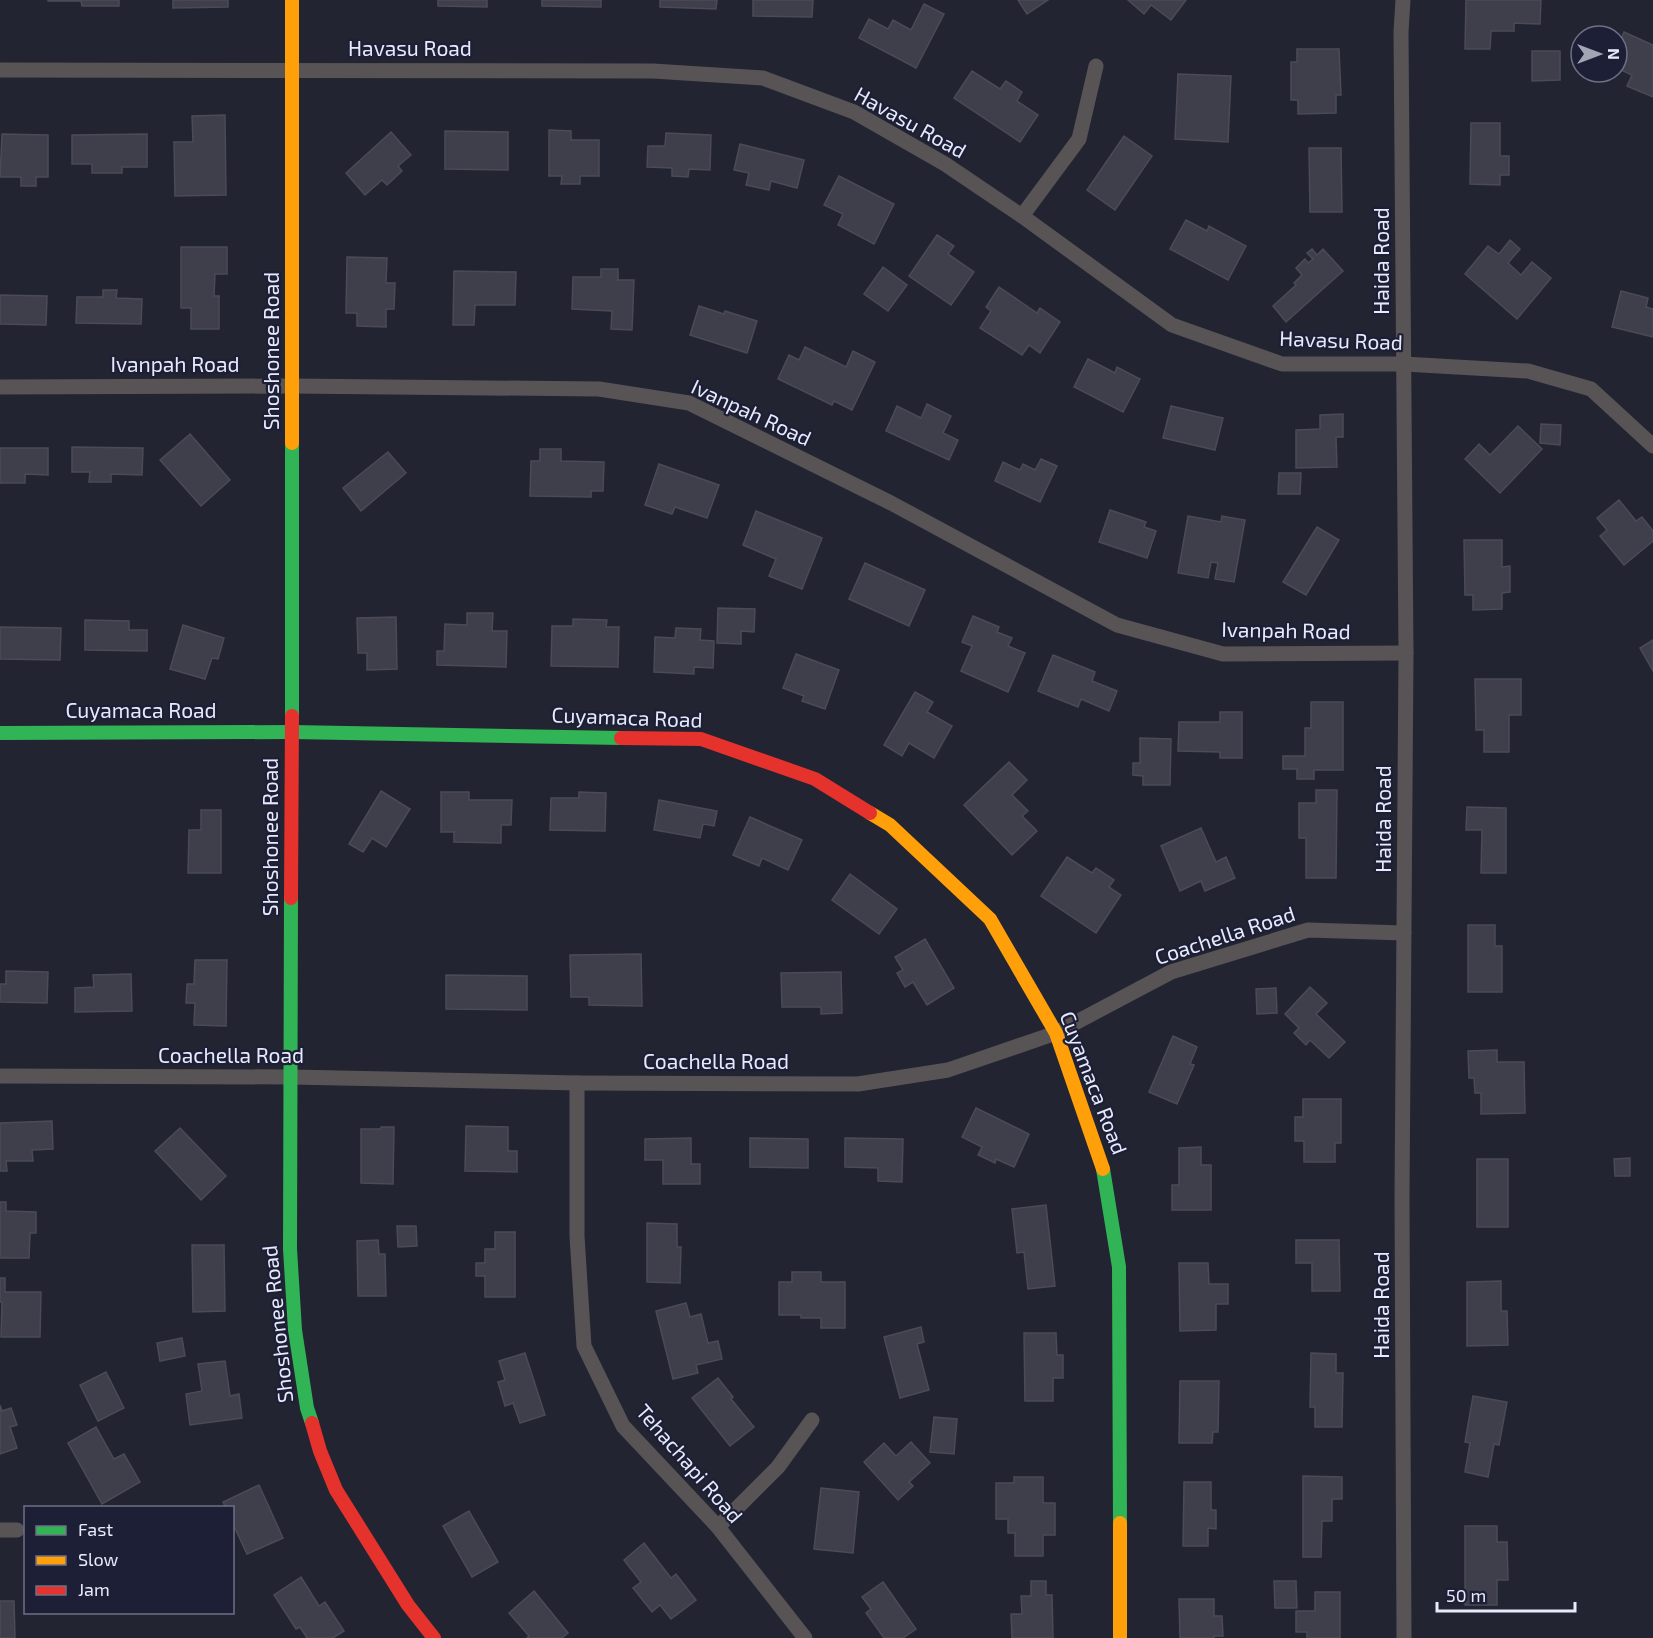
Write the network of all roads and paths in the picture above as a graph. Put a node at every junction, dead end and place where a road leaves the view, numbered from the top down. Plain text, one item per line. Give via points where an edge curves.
1 (292, 0) edge
2 (1403, 0) edge
3 (1096, 66) dead end
4 (0, 70) edge
5 (293, 70) junction
6 (1022, 216) junction
7 (1404, 364) junction
8 (292, 386) junction
9 (0, 387) edge
10 (1653, 446) edge
11 (1406, 653) junction
12 (292, 732) junction
13 (0, 733) edge
14 (1404, 933) junction
15 (1056, 1033) junction
16 (0, 1076) edge
17 (291, 1077) junction
18 (577, 1083) junction
19 (812, 1420) dead end
20 (718, 1527) junction
21 (0, 1530) edge
22 (17, 1530) dead end
23 (434, 1638) edge
24 (805, 1638) edge
25 (1120, 1638) edge
26 (1404, 1638) edge

1 - 5 street, Shoshonee Road
2 - 7 street, Haida Road
3 - 6 street via 1079,139
4 - 5 street, Havasu Road
5 - 6 street, Havasu Road via 653,71 764,78 854,112 945,164
5 - 8 street, Shoshonee Road
6 - 7 street, Havasu Road via 1172,325 1282,364
7 - 10 street, Havasu Road via 1527,371 1591,389
7 - 11 street, Haida Road
8 - 9 street, Ivanpah Road
8 - 11 street, Ivanpah Road via 599,389 689,403 891,503 1117,625 1222,654
8 - 12 street, Shoshonee Road
11 - 14 street, Haida Road
12 - 13 street, Cuyamaca Road
12 - 15 street, Cuyamaca Road via 702,739 815,779 890,825 990,919
12 - 17 street, Shoshonee Road
14 - 15 street, Coachella Road via 1308,930 1171,972
14 - 26 street, Haida Road
15 - 18 street, Coachella Road via 948,1070 858,1084
15 - 25 street, Cuyamaca Road via 1105,1175 1119,1267
16 - 17 street, Coachella Road
17 - 18 street, Coachella Road
17 - 23 street, Shoshonee Road via 290,1249 295,1330 307,1408 336,1490 408,1605
18 - 20 street, Tehachapi Road via 577,1236 584,1346 623,1426
19 - 20 street via 778,1467
20 - 24 street, Tehachapi Road
21 - 22 street

